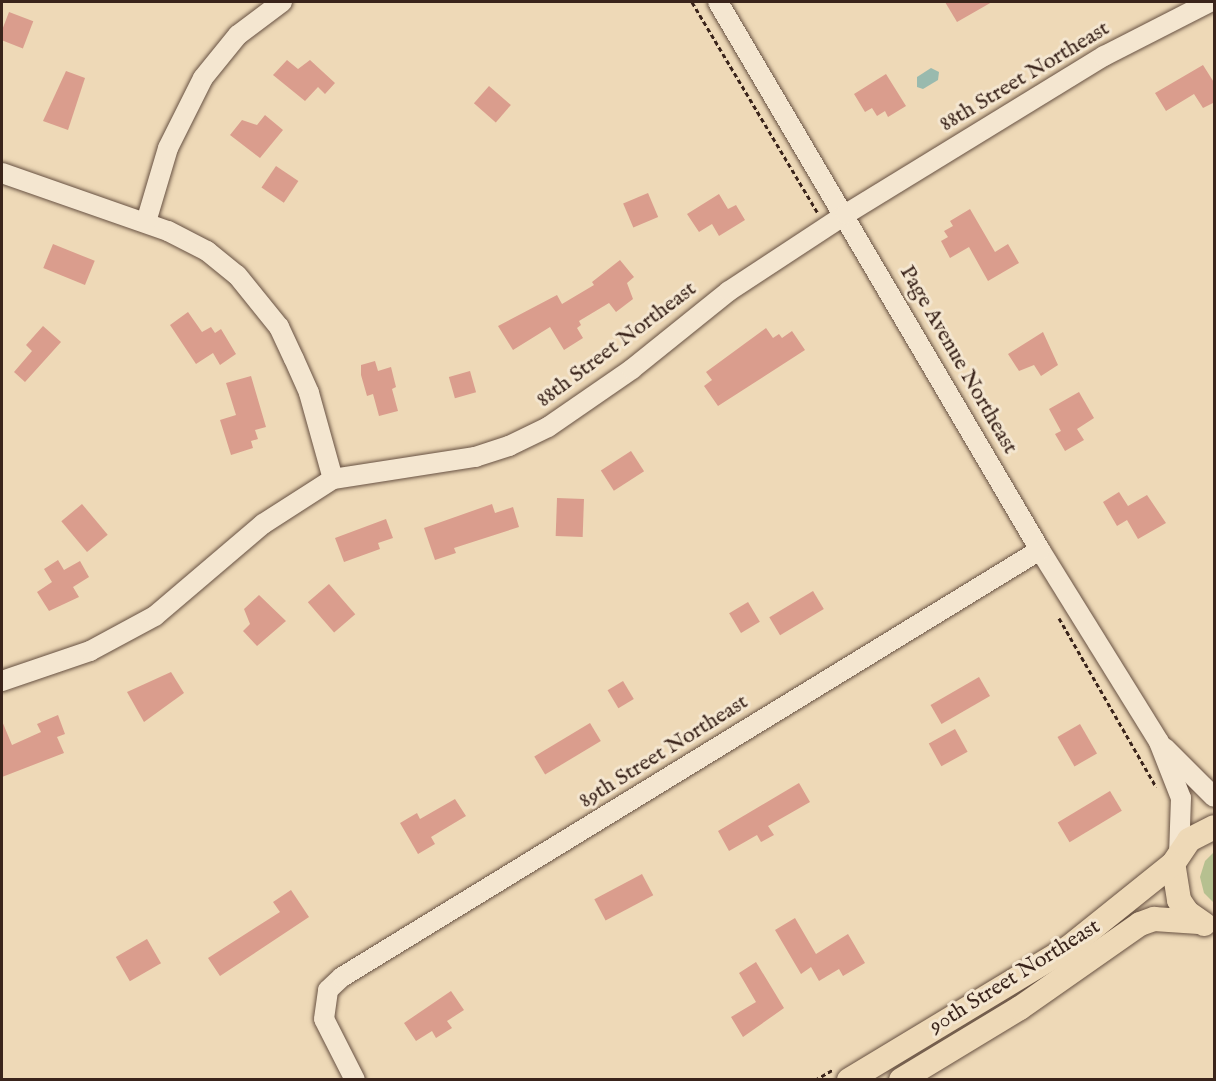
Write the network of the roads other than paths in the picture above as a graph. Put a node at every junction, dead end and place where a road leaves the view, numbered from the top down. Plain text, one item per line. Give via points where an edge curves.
1 (282, 2) edge
2 (718, 2) edge
3 (1210, 2) edge
4 (2, 173) edge
5 (846, 214) junction
6 (146, 222) junction
7 (333, 479) junction
8 (1040, 550) junction
9 (2, 681) edge
10 (1159, 742) junction
11 (1215, 797) edge
12 (1215, 827) edge
13 (1176, 860) junction
14 (1207, 925) edge
15 (844, 1072) edge
16 (355, 1080) edge
17 (901, 1080) edge

1 - 6 street via 238,35 203,78 168,148
2 - 5 street, Page Avenue Northeast
3 - 5 street, 88th Street Northeast via 1104,56
4 - 6 street
5 - 7 street, 88th Street Northeast via 729,291 615,381 548,427 475,457
5 - 8 street, Page Avenue Northeast
6 - 7 street via 207,251 261,301 279,327 309,393
7 - 9 street, 88th Street Northeast via 263,524 155,616 90,651
8 - 10 street, Page Avenue Northeast
8 - 16 street, 89th Street Northeast via 342,977 328,990 324,1004 329,1036
10 - 11 street, Page Avenue Northeast
10 - 13 street, Page Avenue Northeast via 1181,798
12 - 13 main road, 90th Street Northeast via 1190,840
13 - 14 main road via 1179,900
13 - 15 main road, 90th Street Northeast via 1068,948
14 - 17 main road, 90th Street Northeast via 1154,919 1140,924 1020,1008

